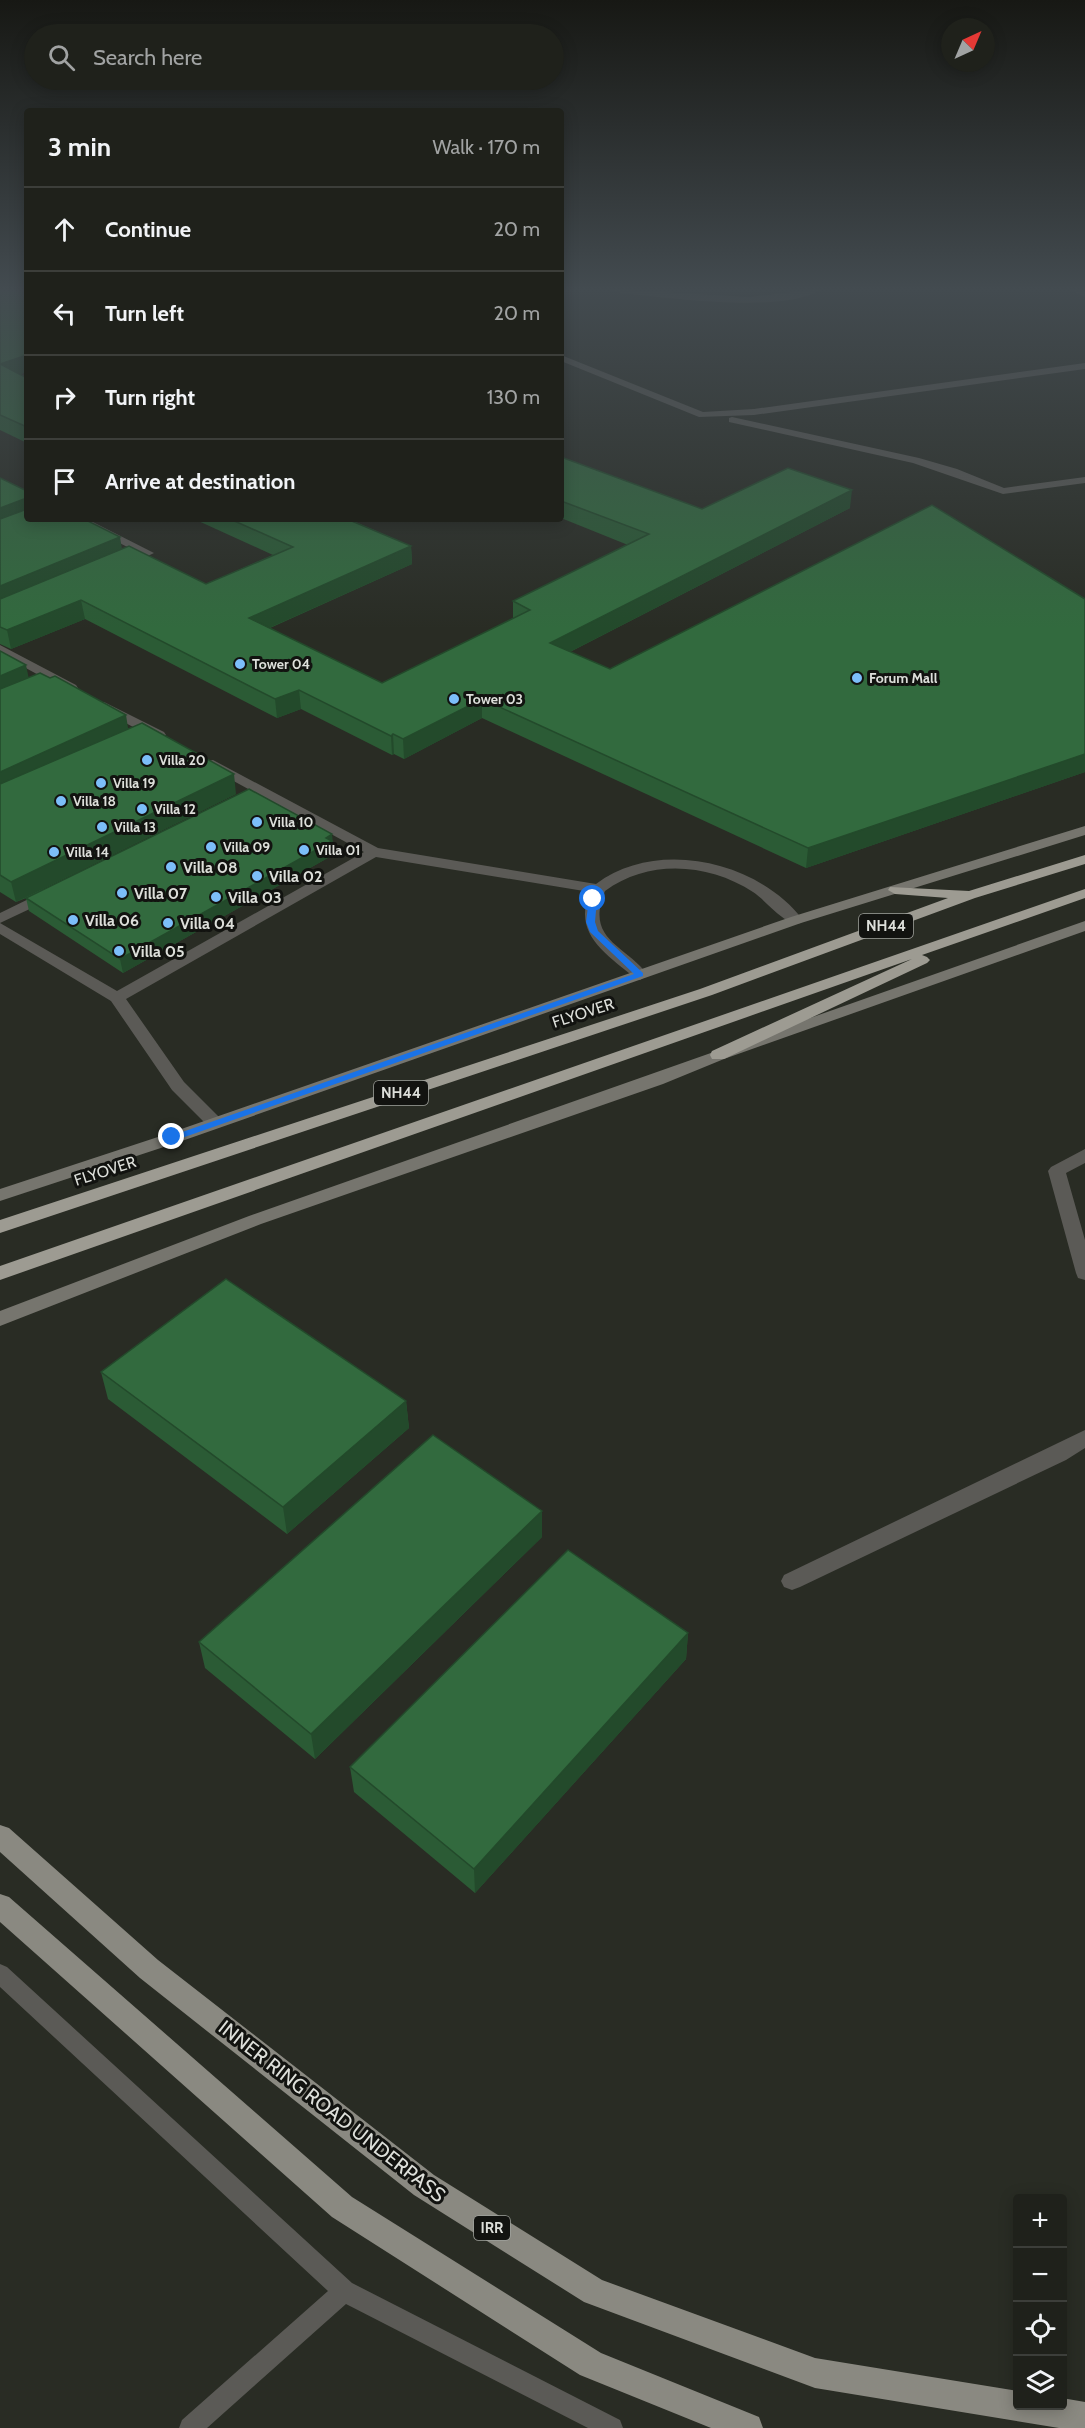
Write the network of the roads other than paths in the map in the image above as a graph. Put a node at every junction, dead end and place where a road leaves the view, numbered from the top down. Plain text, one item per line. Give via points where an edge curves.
1 (671, 402) edge
2 (824, 402) edge
3 (702, 415) junction
4 (1085, 480) edge
5 (84, 522) edge
6 (116, 566) edge
7 (0, 649) edge
8 (56, 680) junction
9 (37, 688) edge
10 (153, 731) junction
11 (132, 741) edge
12 (172, 742) edge
13 (201, 758) edge
14 (260, 790) junction
15 (239, 800) edge
16 (1085, 830) edge
17 (374, 852) junction
18 (1085, 859) edge
19 (62, 888) edge
20 (599, 889) junction
21 (895, 890) junction
22 (1085, 893) edge
23 (970, 895) junction
24 (0, 919) edge
25 (796, 921) junction
26 (1085, 926) edge
27 (0, 928) edge
28 (939, 945) junction
29 (640, 975) junction
30 (117, 998) junction
31 (718, 1055) junction
32 (215, 1123) junction
33 (1085, 1155) edge
34 (0, 1195) edge
35 (0, 1227) edge
36 (0, 1273) edge
37 (1085, 1273) edge
38 (0, 1319) edge
39 (1085, 1438) edge
40 (792, 1581) dead end
41 (0, 1836) edge
42 (0, 1906) edge
43 (0, 1974) edge
44 (344, 2291) junction
45 (1085, 2417) edge
46 (190, 2428) edge
47 (612, 2428) edge
48 (748, 2428) edge

1 - 3 street
2 - 3 street
3 - 4 street via 915,460 1003,491
5 - 6 street via 148,553
7 - 8 street
8 - 9 street
8 - 10 street
10 - 11 street
10 - 12 street
13 - 14 street
14 - 15 street
14 - 17 street
16 - 21 street
17 - 20 street
17 - 30 street
18 - 23 highway, NH44
19 - 24 street
20 - 25 street via 620,874 648,866 709,866 758,888
20 - 29 street via 591,910 594,932
21 - 23 highway
21 - 25 street
22 - 28 highway, NH44
23 - 35 highway, FLYOVER / NH44 via 684,1000
25 - 29 street
26 - 31 street
27 - 30 street
28 - 31 highway via 920,962
28 - 36 highway, NH44
29 - 32 street
30 - 32 street via 178,1086
31 - 38 street via 657,1080 255,1220
32 - 34 street
33 - 37 street via 1057,1171
39 - 40 street
41 - 45 main road, INNER RING ROAD UNDERPASS / IRR via 149,1969 424,2186 594,2292 815,2373
42 - 48 main road via 342,2207 591,2364
43 - 44 lane
44 - 46 lane
44 - 47 lane

